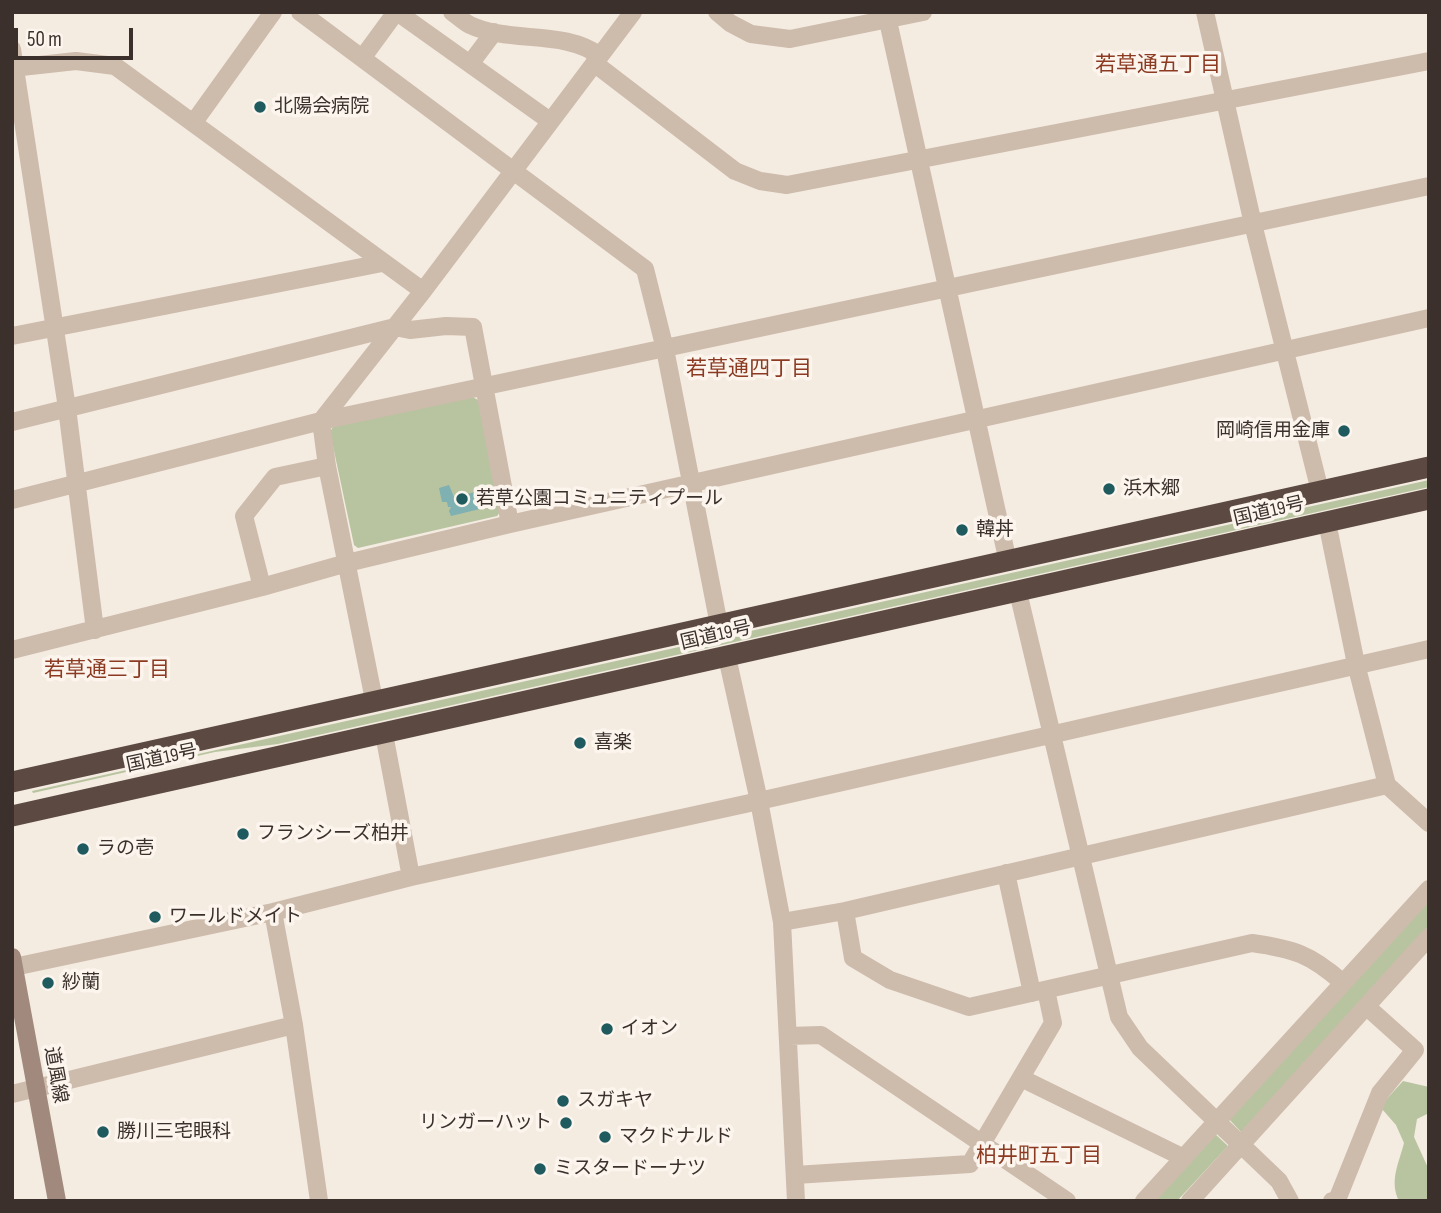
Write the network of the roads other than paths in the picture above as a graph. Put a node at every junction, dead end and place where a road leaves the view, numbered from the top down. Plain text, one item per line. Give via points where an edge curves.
1 (273, 12) edge
2 (300, 12) edge
3 (397, 12) edge
4 (452, 12) edge
5 (633, 12) edge
6 (717, 12) edge
7 (923, 12) edge
8 (1205, 12) edge
9 (887, 16) edge
10 (494, 32) junction
11 (12, 49) edge
12 (363, 57) junction
13 (597, 59) junction
14 (1429, 61) edge
15 (470, 64) junction
16 (14, 68) edge
17 (1225, 100) junction
18 (550, 121) junction
19 (194, 122) junction
20 (918, 159) junction
21 (514, 169) junction
22 (1429, 186) edge
23 (1253, 223) junction
24 (382, 263) junction
25 (947, 287) junction
26 (423, 291) junction
27 (1429, 318) edge
28 (395, 327) junction
29 (54, 328) junction
30 (12, 336) edge
31 (665, 349) junction
32 (1284, 351) junction
33 (484, 385) junction
34 (66, 408) junction
35 (321, 421) junction
36 (976, 421) junction
37 (12, 422) edge
38 (327, 466) junction
39 (1429, 467) edge
40 (75, 484) junction
41 (691, 484) junction
42 (1320, 491) junction
43 (1429, 499) edge
44 (12, 500) edge
45 (1326, 522) junction
46 (510, 524) junction
47 (1008, 562) junction
48 (347, 563) junction
49 (262, 587) junction
50 (1018, 592) junction
51 (719, 625) junction
52 (95, 630) junction
53 (1429, 649) edge
54 (12, 650) edge
55 (727, 657) junction
56 (1356, 664) junction
57 (374, 700) junction
58 (384, 734) junction
59 (1053, 734) junction
60 (12, 782) edge
61 (1387, 785) junction
62 (759, 801) junction
63 (12, 816) edge
64 (1429, 823) edge
65 (1080, 855) junction
66 (1006, 873) junction
67 (411, 877) junction
68 (1429, 888) edge
69 (845, 911) junction
70 (273, 912) junction
71 (782, 922) junction
72 (1429, 937) edge
73 (13, 962) edge
74 (1108, 977) junction
75 (1342, 982) junction
76 (1039, 992) junction
77 (1366, 1006) junction
78 (293, 1025) junction
79 (789, 1036) junction
80 (1021, 1078) junction
81 (36, 1088) junction
82 (12, 1094) edge
83 (1228, 1133) junction
84 (982, 1145) junction
85 (1184, 1158) junction
86 (795, 1175) junction
87 (57, 1201) edge
88 (319, 1201) edge
89 (796, 1201) edge
90 (1067, 1201) edge
91 (1144, 1201) edge
92 (1190, 1201) edge
93 (1290, 1201) edge
94 (1332, 1201) edge

1 - 19 street
2 - 12 street
3 - 12 street
3 - 15 street
4 - 10 street via 471,25
5 - 13 street
6 - 9 street via 751,34 790,39
7 - 9 street
8 - 17 street
9 - 20 street
10 - 13 street via 587,46
10 - 15 street
11 - 16 street
12 - 21 street
13 - 18 street
13 - 20 street via 735,171 760,181 788,185
14 - 17 street
15 - 18 street
16 - 19 street via 76,61 115,66
16 - 29 street
17 - 20 street
17 - 23 street
18 - 21 street
19 - 24 street
20 - 25 street
21 - 26 street
21 - 31 street via 645,269
22 - 23 street
23 - 25 street
23 - 32 street
24 - 26 street
24 - 29 street
25 - 31 street
25 - 36 street
26 - 28 street
27 - 32 street
28 - 33 street via 473,327
28 - 34 street
28 - 35 street
29 - 30 street
29 - 34 street
31 - 33 street
31 - 41 street
32 - 36 street
32 - 42 street
33 - 35 street
33 - 46 street
34 - 37 street
34 - 40 street
35 - 38 street
35 - 40 street
36 - 41 street
36 - 47 street
38 - 48 street
38 - 49 street via 275,477 244,516
39 - 42 highway, 国道19号
40 - 44 street
40 - 52 street
41 - 46 street
41 - 51 street
42 - 47 highway, 国道19号
43 - 45 highway, 国道19号
45 - 50 highway, 国道19号
45 - 56 street
46 - 48 street
47 - 51 highway, 国道19号
48 - 49 street
48 - 57 street
49 - 52 street
50 - 55 highway, 国道19号
50 - 59 street
51 - 57 highway, 国道19号
52 - 54 street
53 - 56 street
55 - 58 highway, 国道19号
55 - 62 street
56 - 59 street
56 - 61 street
57 - 60 highway, 国道19号
58 - 63 highway, 国道19号
58 - 67 street
59 - 62 street
59 - 65 street
61 - 64 street
61 - 65 street
62 - 67 street
62 - 71 street
65 - 66 street
65 - 74 street
66 - 69 street
66 - 76 street
67 - 70 street
68 - 75 street
69 - 71 street
69 - 76 street via 853,958 890,980 969,1007
70 - 73 street
70 - 78 street
71 - 79 street
72 - 77 street
73 - 81 street, 道風線
74 - 75 street via 1252,943 1288,948 1318,962
74 - 76 street
74 - 83 street via 1119,1017 1140,1048
75 - 83 street
76 - 80 street via 1053,1023
77 - 83 street
77 - 94 street via 1415,1049 1380,1093 1337,1200
78 - 81 street
78 - 88 street
79 - 84 street via 821,1035
79 - 86 street
80 - 84 street
80 - 85 street
81 - 82 street
81 - 87 street, 道風線
83 - 85 street
83 - 92 street
83 - 93 street via 1279,1181
84 - 86 street via 970,1164
84 - 90 street
85 - 91 street
86 - 89 street

